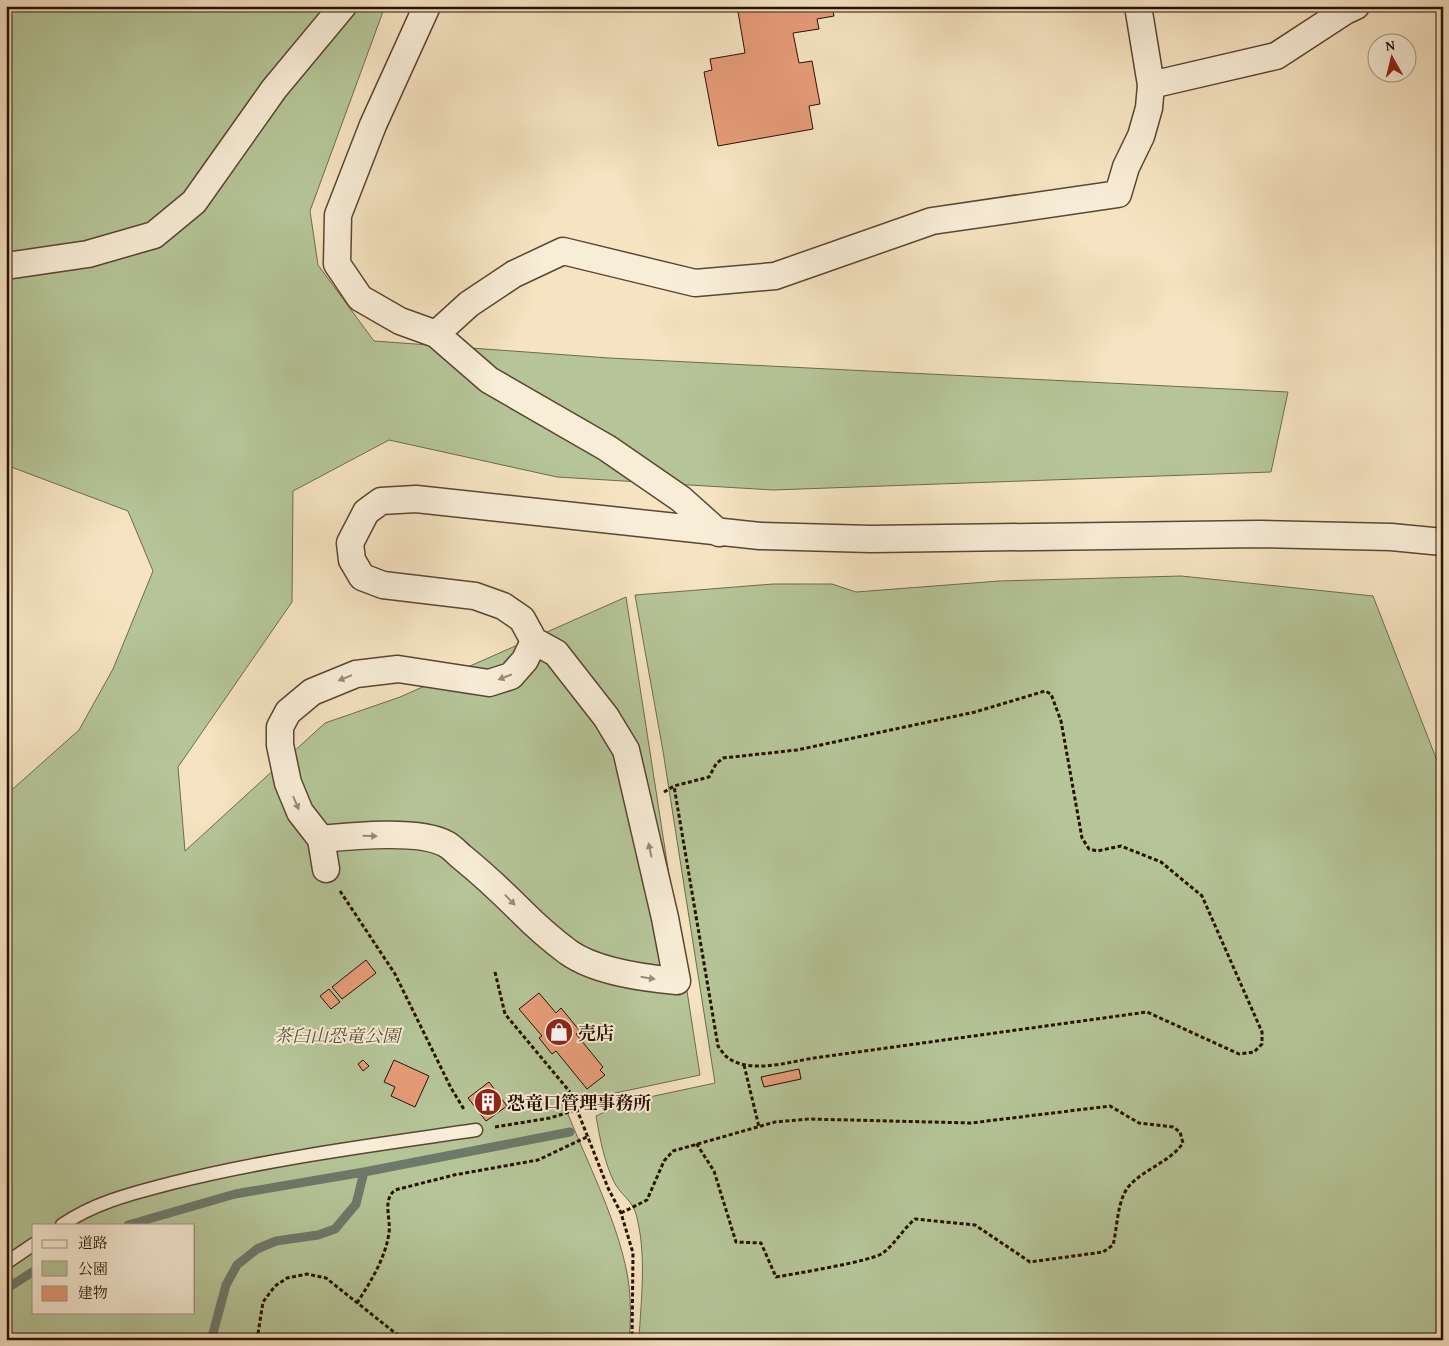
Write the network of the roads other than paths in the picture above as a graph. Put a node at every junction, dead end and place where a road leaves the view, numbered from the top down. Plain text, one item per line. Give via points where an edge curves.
1 (343, 6) edge
2 (427, 6) edge
3 (1138, 6) edge
4 (1356, 6) edge
5 (1151, 85) junction
6 (6, 266) edge
7 (436, 334) junction
8 (719, 533) junction
9 (1443, 542) edge
10 (534, 641) junction
11 (321, 839) junction
12 (326, 869) road end
13 (476, 1130) road end
14 (63, 1224) edge
15 (32, 1245) edge
16 (6, 1263) edge

1 - 6 street via 274,89 194,202 154,234 88,254
2 - 7 street via 373,125 338,215 337,264 360,298 400,321
3 - 5 street
4 - 5 street via 1276,56
5 - 7 street via 1141,136 1118,194 932,221 775,276 695,283 563,251 514,274 469,304
7 - 8 street via 489,380 607,448 681,499
8 - 9 street via 871,539 1269,535 1391,537
8 - 10 street via 416,499 381,501 366,512 350,543 352,560 362,577 384,585 475,596 503,606 522,619
10 -> 11 street via 525,660 511,676 489,683 398,669 356,674 312,692 288,712 280,727 280,745 288,783 300,812
11 -> 10 street via 401,836 445,843 495,884 522,913 569,953 600,966 646,978 677,981 626,750 606,716 556,653
11 - 12 street
13 - 14 lane via 218,1172 125,1196
15 - 16 lane

